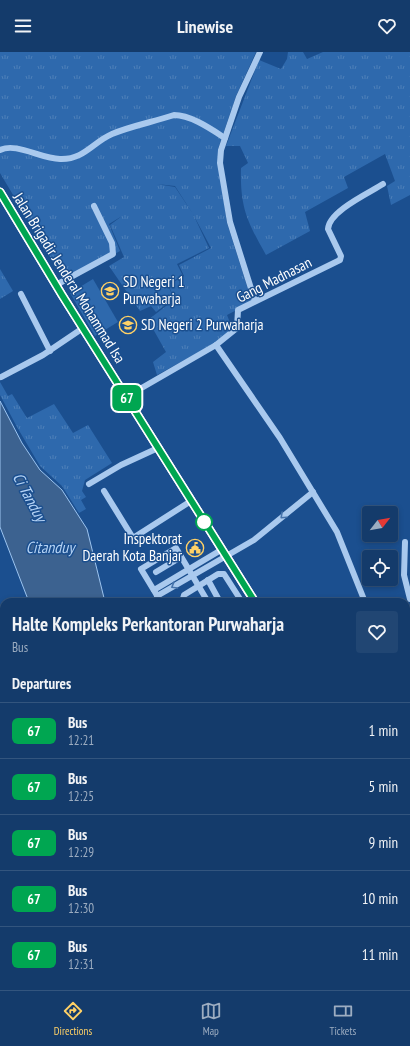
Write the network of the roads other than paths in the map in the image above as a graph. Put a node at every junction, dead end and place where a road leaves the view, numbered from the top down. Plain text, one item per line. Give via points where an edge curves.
1 (260, 52) edge
2 (225, 138) junction
3 (0, 150) edge
4 (383, 184) dead end
5 (0, 192) edge
6 (94, 206) dead end
7 (56, 285) junction
8 (20, 294) dead end
9 (255, 301) junction
10 (83, 328) junction
11 (216, 345) junction
12 (50, 351) junction
13 (1, 377) dead end
14 (126, 397) junction
15 (158, 448) junction
16 (89, 484) dead end
17 (104, 491) dead end
18 (313, 492) junction
19 (191, 502) junction
20 (405, 542) dead end
21 (223, 553) junction
22 (181, 557) junction
23 (188, 569) junction
24 (156, 572) dead end
25 (192, 575) junction
26 (208, 580) junction
27 (199, 586) junction
28 (156, 593) junction
29 (159, 598) edge
30 (183, 598) edge
31 (206, 598) edge
32 (218, 598) edge
33 (239, 598) edge
34 (252, 598) edge
35 (364, 598) edge
36 (410, 598) edge

1 - 2 street via 239,97
2 - 3 street via 190,119 174,115 112,134 88,151 70,158 47,158 10,147
2 - 9 street via 220,150 220,163 230,222
4 - 9 street, Gang Madnasan via 350,204 328,224 342,256 340,260
5 - 7 highway, Jalan Brigadir Jenderal Mohammad Isa
6 - 7 street via 112,243 113,254
7 - 10 highway, Jalan Brigadir Jenderal Mohammad Isa
8 - 12 street
9 - 11 street, Gang Madnasan via 238,310 237,328
10 - 12 street
10 - 14 highway, Jalan Brigadir Jenderal Mohammad Isa
11 - 14 street, Gang Madnasan
11 - 18 street via 280,438
12 - 13 street
14 - 15 highway, Jalan Brigadir Jenderal Mohammad Isa
15 - 16 street
15 - 19 highway, Jalan Brigadir Jenderal Mohammad Isa
17 - 19 street via 133,538
18 -> 21 street via 254,540
18 - 35 street via 339,538
19 - 21 highway, Jalan Brigadir Jenderal Mohammad Isa
20 - 36 street via 404,575
21 - 23 street
21 - 25 street
21 - 34 highway, Jalan Brigadir Jenderal Mohammad Isa
22 - 23 street
22 - 24 street
22 - 28 street via 176,548 141,569
23 - 25 street
23 - 28 street
25 - 27 street
25 -> 28 street
26 - 27 street
26 - 32 street
26 - 33 street via 218,574 224,574
27 - 30 street via 184,594
27 - 31 street
28 - 29 street

